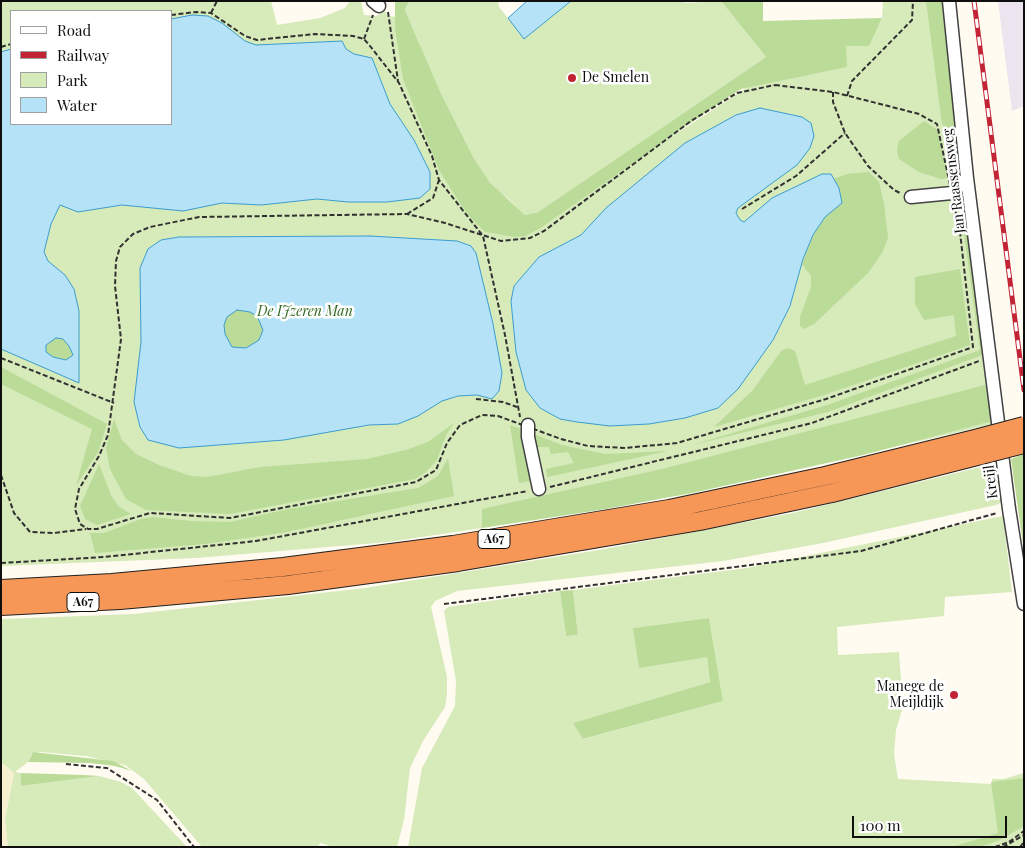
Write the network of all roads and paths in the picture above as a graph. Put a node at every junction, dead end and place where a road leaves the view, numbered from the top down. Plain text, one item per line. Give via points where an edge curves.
1 (218, 1) edge
2 (912, 1) edge
3 (948, 1) edge
4 (376, 3) edge
5 (211, 13) junction
6 (172, 15) edge
7 (364, 39) junction
8 (399, 83) junction
9 (833, 92) junction
10 (847, 96) junction
11 (845, 133) junction
12 (968, 178) junction
13 (439, 180) junction
14 (952, 193) junction
15 (912, 197) joint
16 (742, 209) dead end
17 (407, 214) junction
18 (483, 236) junction
19 (991, 357) junction
20 (1, 358) edge
21 (476, 399) dead end
22 (114, 403) junction
23 (517, 407) junction
24 (525, 424) junction
25 (1024, 426) edge
26 (1024, 444) edge
27 (980, 446) junction
28 (1, 475) edge
29 (539, 490) junction
30 (1009, 509) junction
31 (88, 529) junction
32 (1, 563) edge
33 (1, 589) edge
34 (444, 604) dead end
35 (1024, 604) edge
36 (1, 606) edge
37 (66, 764) dead end
38 (1024, 831) edge
39 (1024, 835) edge
40 (1024, 842) edge
41 (194, 847) edge
42 (995, 847) edge
43 (1003, 847) edge
44 (1020, 847) edge

1 - 5 path
2 - 10 path via 912,20 852,81
3 - 12 street, Jan Raassensweg
4 - 7 path
4 - 8 path via 390,13
5 - 6 path
5 - 7 path via 256,40 315,34
7 - 8 path
8 - 13 path via 432,156
9 - 10 path
9 - 11 path via 833,102
9 - 18 path via 775,84 737,93 691,121 544,231 517,240 501,241
10 - 14 path via 919,114 937,124
11 - 15 path via 868,166 894,190
11 - 16 path via 796,176
12 - 14 street
12 - 19 street, Jan Raassensweg
13 - 17 path via 433,198
13 - 18 path
14 - 15 street
14 - 24 path via 960,232 973,347 826,399 677,442 625,448 588,446
17 - 18 path
17 - 22 path via 199,217 150,226 133,234 120,247 116,262 115,286 121,339
18 - 23 path
19 - 29 path via 812,423
19 - 30 street, Kreijl
20 - 22 path
21 - 23 path
22 - 31 path via 108,435 79,489 76,501 76,518
23 - 24 path
24 - 29 street
24 - 31 path via 498,416 482,415 469,419 454,431 436,470 416,482 230,518 150,513 106,528
25 - 27 highway, A67, bridge
26 - 27 highway, A67, bridge
27 - 33 highway, A67 via 669,509 453,545 264,569
27 - 36 highway, A67 via 832,493 700,521 458,562 288,584 120,600
28 - 31 path via 14,513 30,532
29 - 32 path via 256,540 104,557
30 - 34 path via 861,551
30 - 35 street, Kreijl
37 - 41 path via 107,768 157,800
38 - 42 path via 1010,842
39 - 43 path
40 - 44 path

